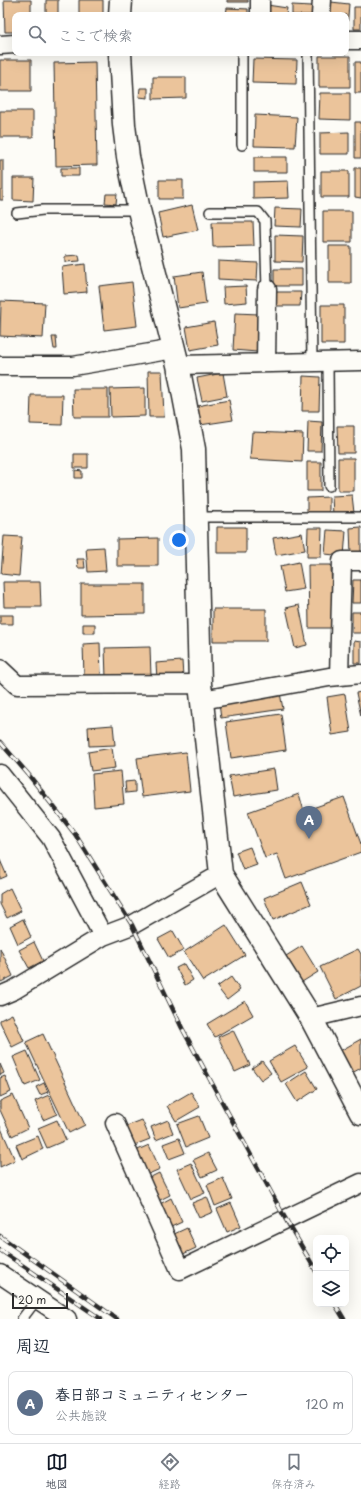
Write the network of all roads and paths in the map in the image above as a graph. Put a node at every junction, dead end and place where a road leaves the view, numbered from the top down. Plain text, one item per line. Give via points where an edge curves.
1 (121, 0) edge
2 (260, 0) edge
3 (322, 0) edge
4 (120, 12) edge
5 (260, 12) edge
6 (321, 12) edge
7 (349, 40) edge
8 (361, 40) edge
9 (12, 44) edge
10 (0, 45) edge
11 (120, 56) edge
12 (242, 56) edge
13 (308, 56) edge
14 (242, 145) dead end
15 (140, 210) junction
16 (210, 212) dead end
17 (17, 213) dead end
18 (267, 289) joint
19 (176, 357) junction
20 (320, 362) junction
21 (361, 362) edge
22 (266, 363) junction
23 (0, 366) edge
24 (329, 486) dead end
25 (197, 517) junction
26 (361, 517) edge
27 (361, 561) edge
28 (0, 669) edge
29 (361, 674) edge
30 (339, 676) junction
31 (201, 692) junction
32 (0, 774) edge
33 (221, 874) junction
34 (103, 936) junction
35 (0, 996) edge
36 (361, 1006) edge
37 (310, 1018) junction
38 (361, 1113) edge
39 (114, 1122) dead end
40 (361, 1183) edge
41 (0, 1274) edge
42 (36, 1299) junction
43 (22, 1319) edge
44 (67, 1319) edge

1 - 4 street
2 - 5 street
3 - 6 street
7 - 8 street
9 - 10 street
11 - 15 street via 128,157
12 - 14 lane
13 - 20 lane
15 - 17 lane via 43,210
15 - 19 street
16 - 18 lane via 258,212 265,221
18 - 22 street
19 - 22 street
19 - 23 street via 74,366
19 - 25 street via 194,449
20 - 21 street
20 - 22 street
20 - 24 lane
25 - 26 lane
25 - 31 street
27 - 30 street via 342,561
28 - 31 street via 17,685
29 - 30 street
30 - 31 street
31 - 33 street
32 - 34 street via 51,838
33 - 34 street via 132,925
33 - 37 street
34 - 35 street
36 - 37 street
37 - 38 street
39 - 40 street via 180,1270
41 - 42 street
42 - 43 lane
42 - 44 street

